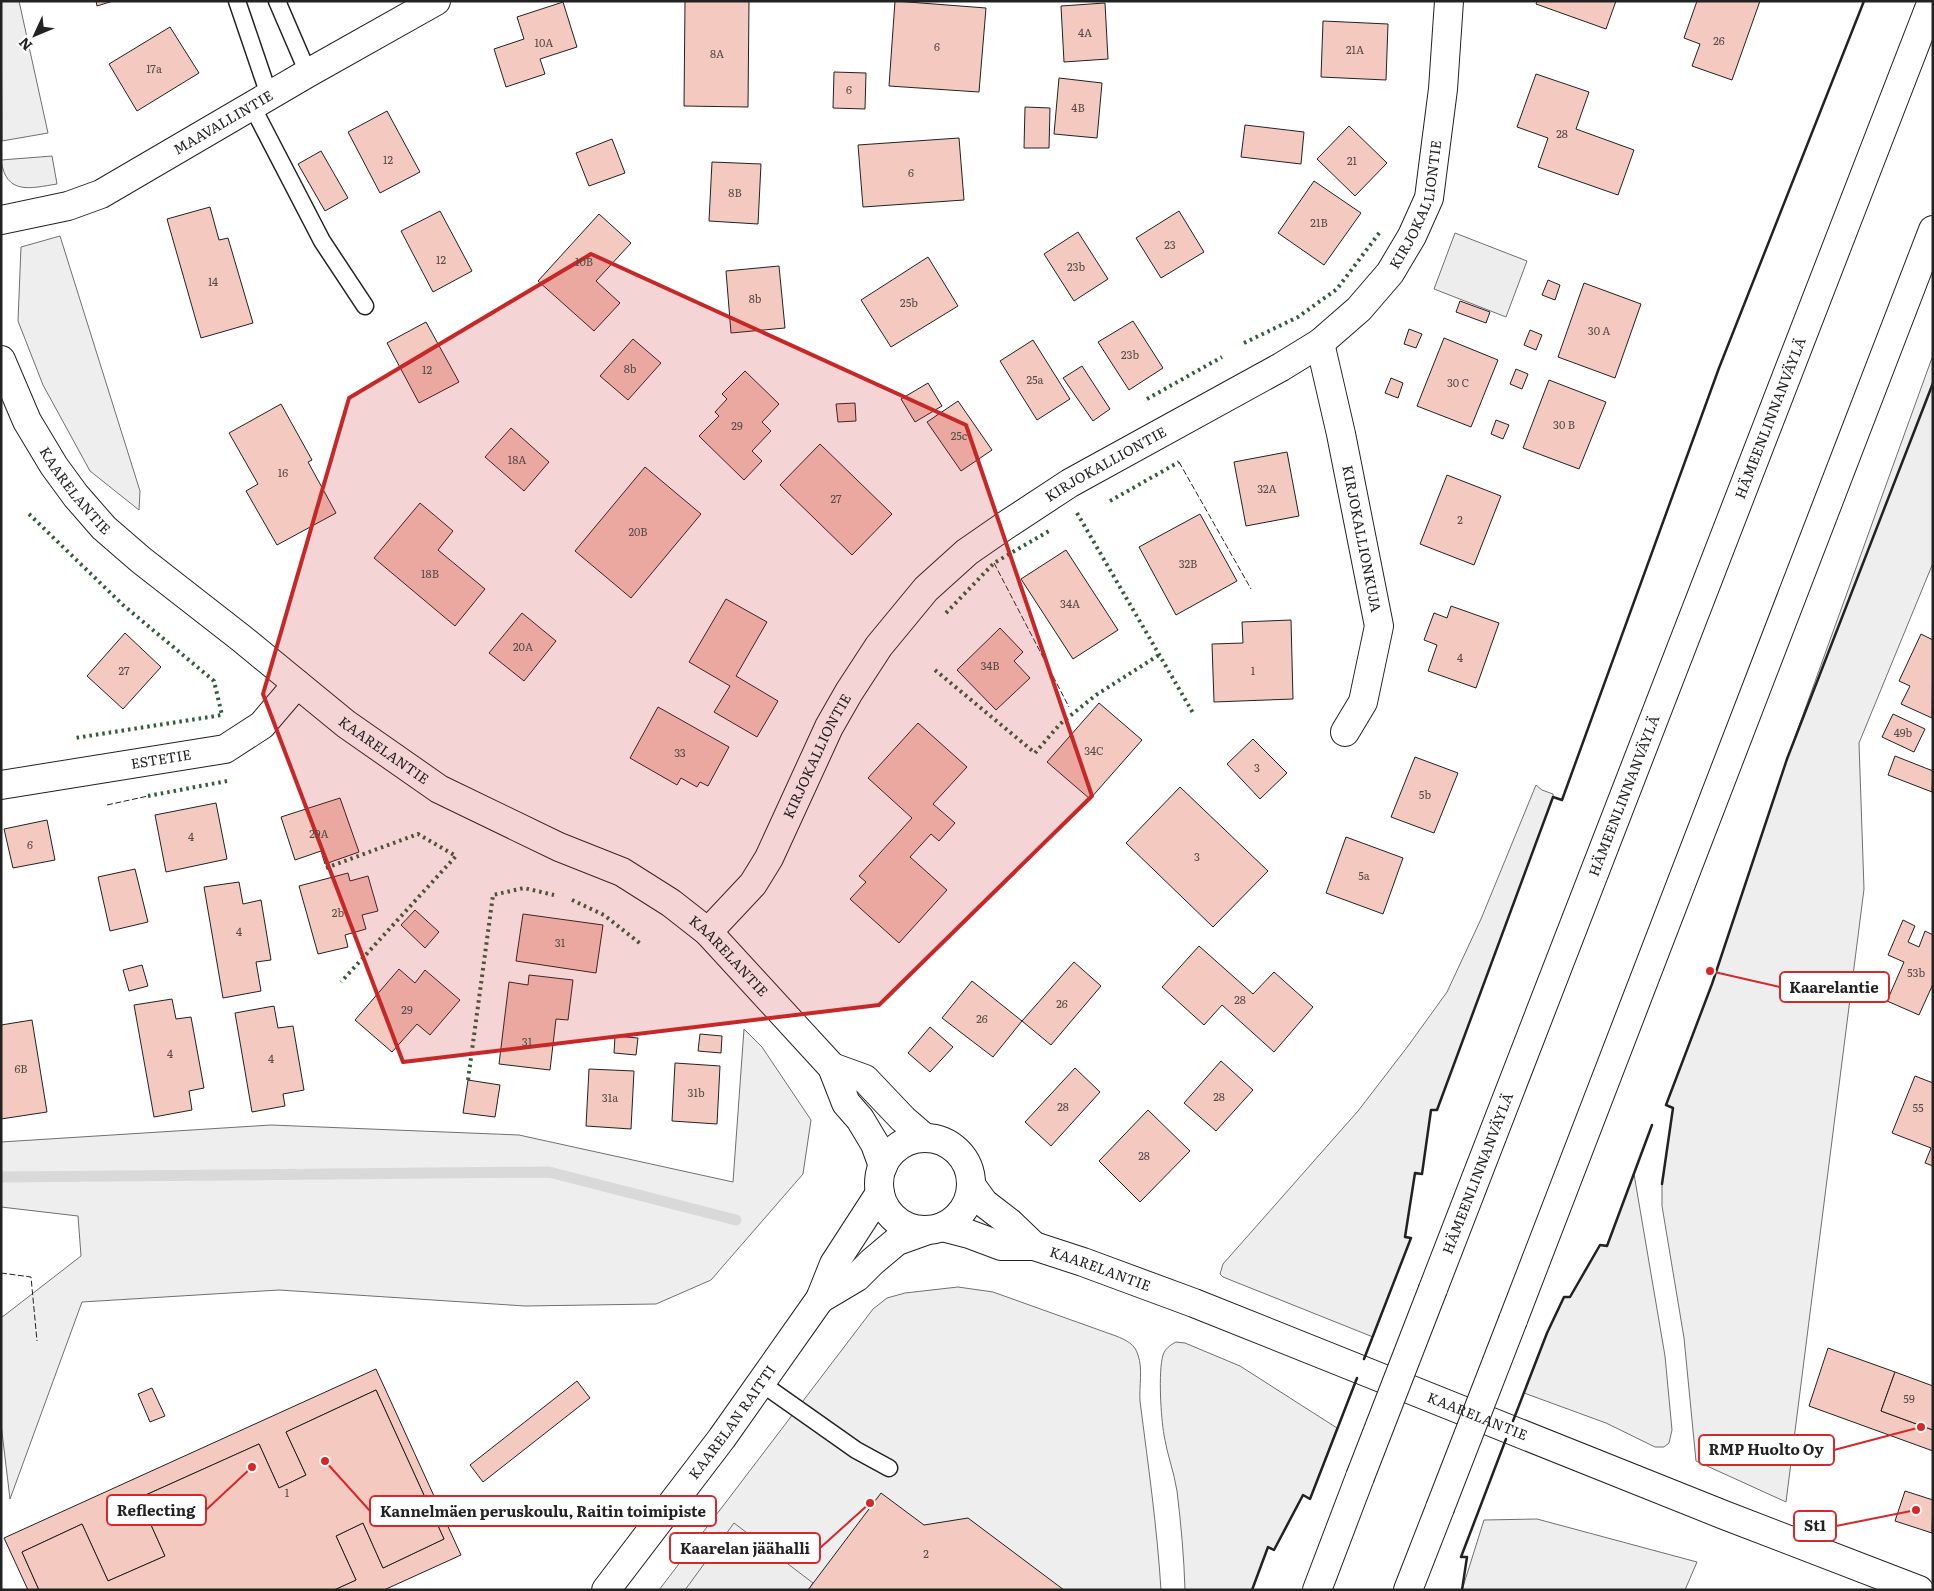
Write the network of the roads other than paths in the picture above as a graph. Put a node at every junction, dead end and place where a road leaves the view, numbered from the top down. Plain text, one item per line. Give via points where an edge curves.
1 (237, 1) edge
2 (277, 1) edge
3 (1449, 1) edge
4 (1932, 1) edge
5 (434, 2) edge
6 (308, 73) junction
7 (260, 100) junction
8 (1, 220) edge
9 (1933, 230) edge
10 (365, 306) dead end
11 (1320, 343) junction
12 (1, 360) edge
13 (297, 684) junction
14 (1345, 732) dead end
15 (1, 785) edge
16 (708, 932) junction
17 (832, 1067) junction
18 (925, 1138) junction
19 (883, 1166) junction
20 (971, 1185) junction
21 (880, 1193) junction
22 (934, 1229) junction
23 (1034, 1246) junction
24 (820, 1299) junction
25 (761, 1383) junction
26 (889, 1468) dead end
27 (606, 1590) edge
28 (1317, 1590) edge
29 (1408, 1590) edge
30 (1919, 1590) edge

1 - 7 lane
2 - 6 lane
3 - 11 main road, KIRJOKALLIONTIE via 1443,89 1429,198 1390,273 1359,309
4 - 28 main road, HÄMEENLINNANVÄYLÄ, bridge
5 - 6 main road, MAAVALLINTIE
6 - 7 main road, MAAVALLINTIE
7 - 8 main road, MAAVALLINTIE via 90,199
7 - 10 lane via 322,241
9 - 29 main road, bridge
11 - 14 main road, KIRJOKALLIONKUJA via 1379,626 1363,702
11 - 16 main road, KIRJOKALLIONTIE via 1070,483 967,552 926,589 879,646 849,692 829,727 770,858 753,884
12 - 13 main road, KAARELANTIE via 27,421 54,466 104,528
13 - 15 main road, ESTETIE via 262,725 225,749
13 - 16 main road, KAARELANTIE via 346,724 438,789 560,847 622,872 671,903
16 - 17 main road, KAARELANTIE
17 - 18 main road, KAARELANTIE via 865,1080
17 - 19 main road, KAARELANTIE via 846,1103 860,1118
18 - 19 main road via 900,1146
18 - 20 main road via 943,1142 958,1152 968,1167
19 - 21 main road
20 - 22 main road via 964,1210 951,1223
20 - 23 main road, KAARELANTIE via 984,1202
21 - 22 main road via 892,1217 907,1227
21 - 24 main road, KAARELAN RAITTI via 834,1264
22 - 23 main road, KAARELANTIE via 969,1234 1001,1246
22 - 24 main road, KAARELAN RAITTI via 897,1241 857,1277
23 - 30 main road, KAARELANTIE via 1194,1303
24 - 25 main road, KAARELAN RAITTI
25 - 26 lane via 856,1450
25 - 27 main road, KAARELAN RAITTI

